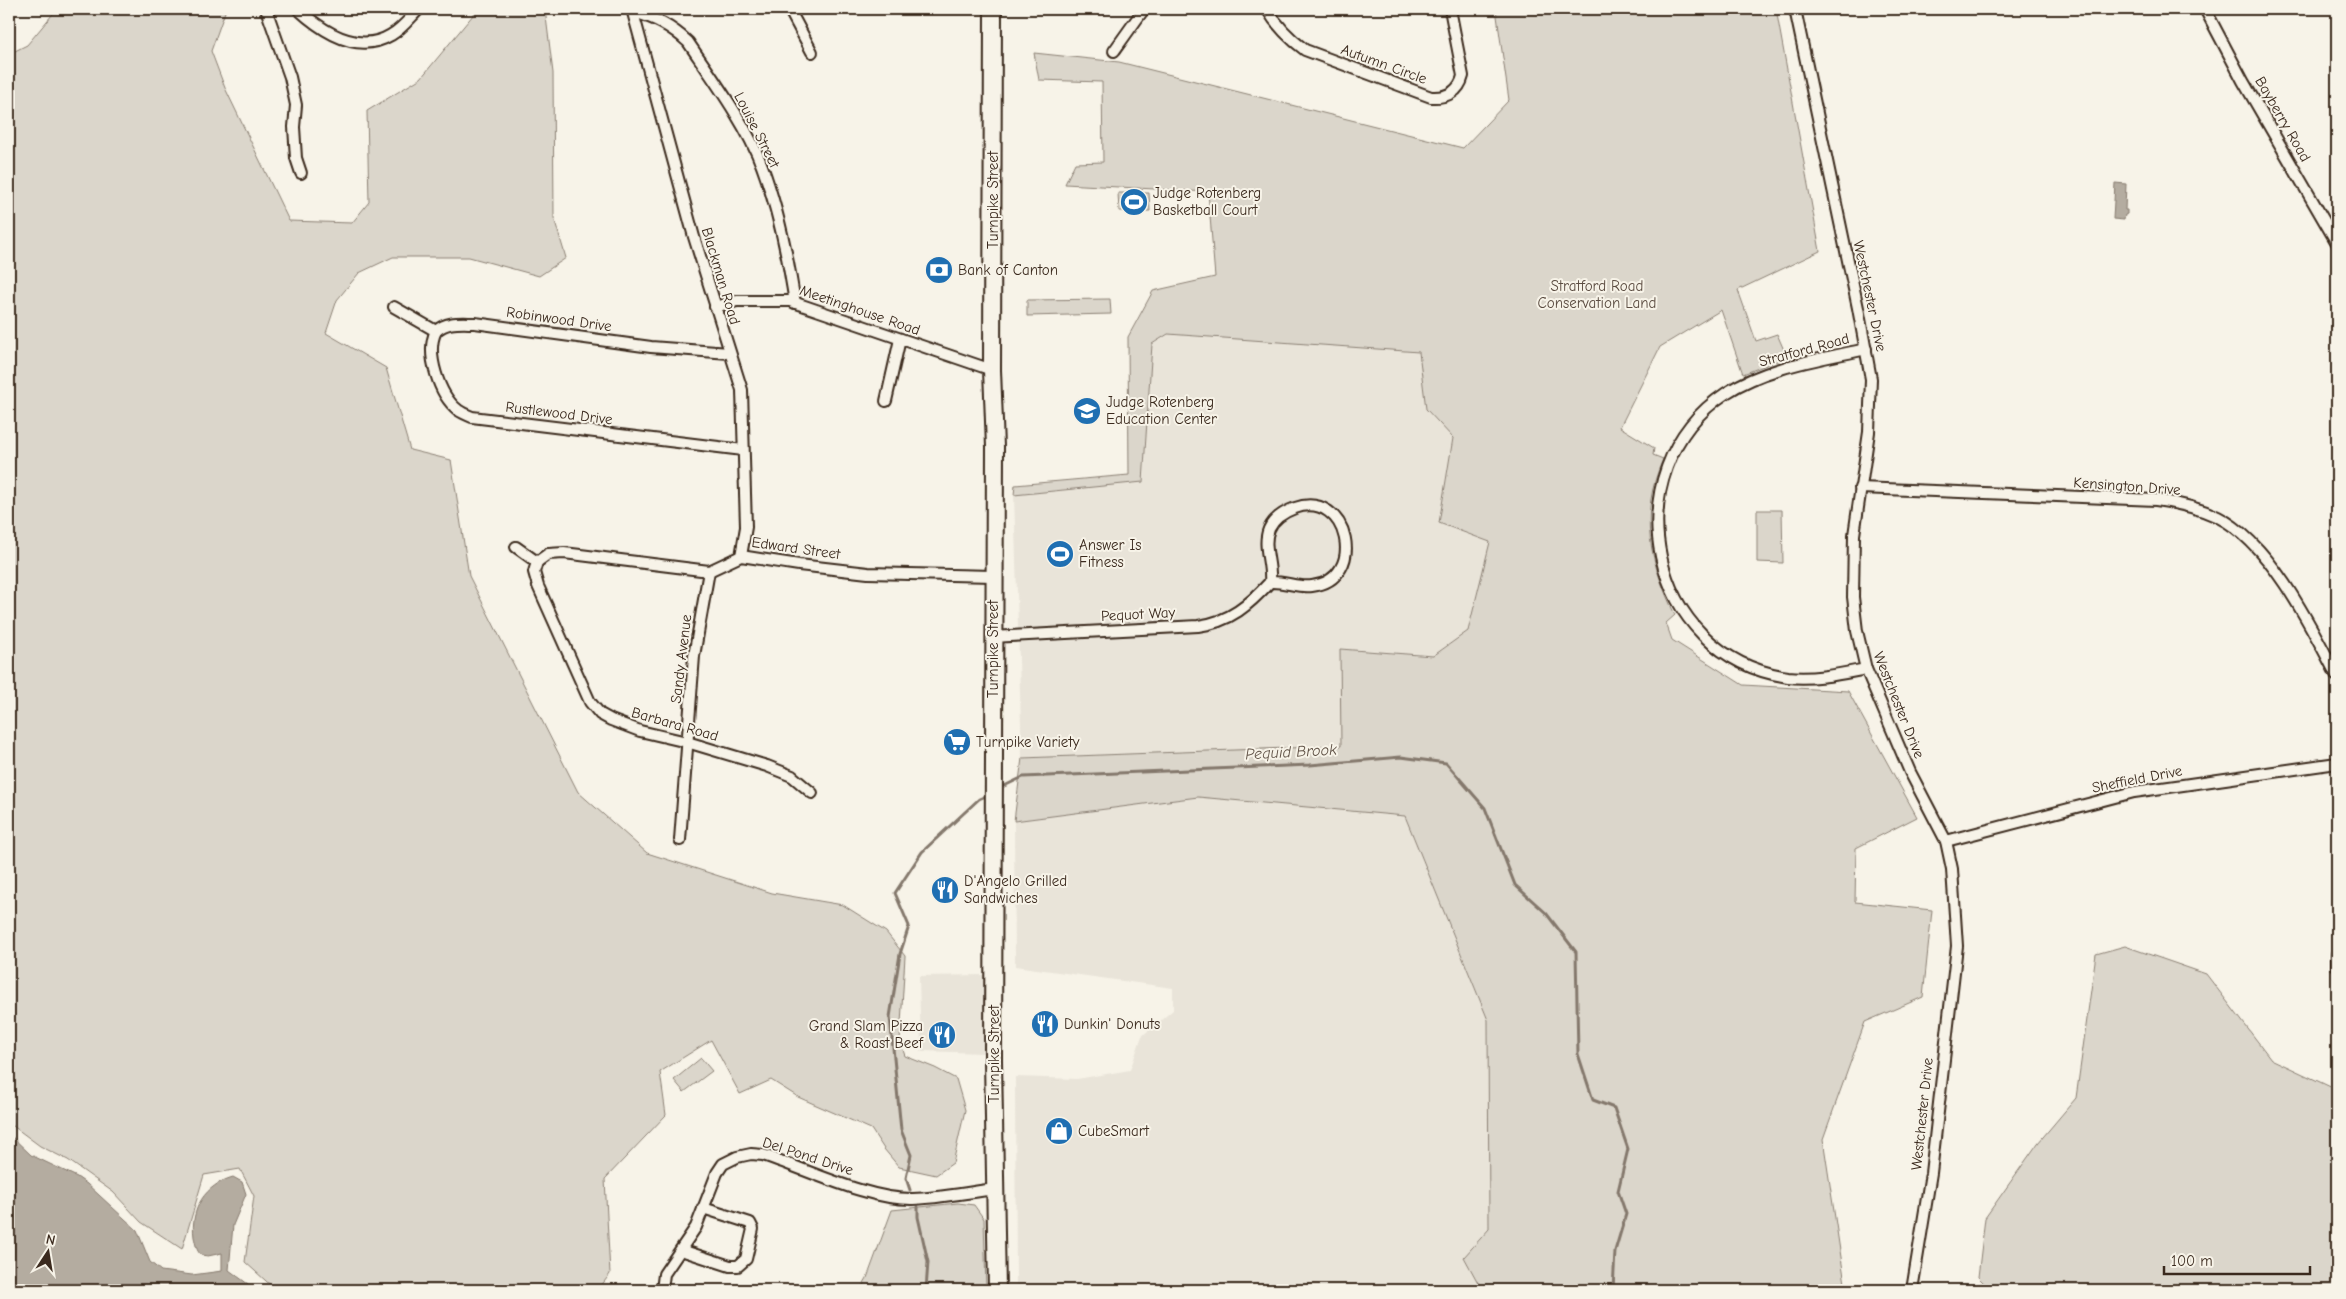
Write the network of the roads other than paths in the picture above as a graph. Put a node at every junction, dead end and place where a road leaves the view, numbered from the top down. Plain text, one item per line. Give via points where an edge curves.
1 (266, 9) edge
2 (298, 9) edge
3 (419, 9) edge
4 (789, 9) edge
5 (993, 9) edge
6 (1144, 9) edge
7 (1267, 9) edge
8 (1450, 9) edge
9 (1794, 9) edge
10 (2205, 9) edge
11 (633, 10) edge
12 (1114, 51) dead end
13 (812, 52) dead end
14 (301, 173) dead end
15 (2337, 243) edge
16 (795, 302) junction
17 (394, 307) dead end
18 (715, 307) junction
19 (436, 331) junction
20 (900, 339) junction
21 (1866, 349) junction
22 (729, 353) junction
23 (992, 370) junction
24 (886, 401) dead end
25 (743, 450) junction
26 (1860, 488) junction
27 (516, 547) dead end
28 (741, 556) junction
29 (538, 562) junction
30 (709, 571) junction
31 (993, 576) junction
32 (1270, 582) junction
33 (993, 637) junction
34 (1866, 669) junction
35 (2337, 676) edge
36 (687, 742) junction
37 (2337, 763) edge
38 (812, 794) dead end
39 (680, 840) dead end
40 (1946, 841) junction
41 (2337, 954) edge
42 (2337, 966) edge
43 (996, 1189) junction
44 (703, 1208) junction
45 (681, 1250) junction
46 (662, 1290) edge
47 (997, 1290) edge
48 (1912, 1290) edge

1 - 14 street via 294,96 296,158
2 - 3 street via 325,31 361,43 389,37
4 - 13 street
5 - 23 main road, Turnpike Street
6 - 12 street
7 - 8 street, Autumn Circle via 1289,39 1305,50 1431,97 1441,97 1460,85 1462,76
9 - 21 street, Westchester Drive
10 - 15 street, Bayberry Road
11 - 16 street, Louise Street via 658,19 688,42 743,128 762,165 788,262
11 - 18 street, Blackman Road
16 - 18 street, Meetinghouse Road via 737,302
16 - 20 street, Meetinghouse Road
17 - 19 street
18 - 22 street, Blackman Road
19 - 22 street, Robinwood Drive via 451,323 475,323 651,347
19 - 25 street, Rustlewood Drive via 431,350 435,371 448,400 472,417
20 - 23 street, Meetinghouse Road
20 - 24 street
21 - 26 street, Westchester Drive via 1871,379 1870,403
21 - 34 street, Stratford Road via 1789,367 1754,379 1727,392 1703,412 1684,434 1665,472 1657,504 1657,529 1666,580 1678,602 1710,641 1734,658 1760,670 1802,678
22 - 25 street, Blackman Road via 742,390
23 - 31 main road, Turnpike Street via 995,447
25 - 28 street, Blackman Road via 746,527
26 - 34 street, Westchester Drive via 1854,535 1853,597
26 - 35 street, Kensington Drive via 2156,500 2197,508 2219,518 2243,536 2268,562 2308,620
27 - 29 street
28 - 30 street, Edward Street
28 - 31 street, Edward Street via 868,573
29 - 30 street via 548,554 564,553
29 - 36 street, Barbara Road via 534,572 538,586 590,702 600,714 640,731
30 - 36 street, Sandy Avenue via 694,656
31 - 33 main road, Turnpike Street
32 - 32 street via 1312,586 1324,583 1339,570 1344,561 1346,542 1344,532 1333,516 1323,509 1299,507 1273,522 1266,541
32 - 33 street, Pequot Way via 1240,612 1210,624
33 - 43 main road, Turnpike Street
34 - 40 street, Westchester Drive via 1910,772
36 - 38 street, Barbara Road via 792,776
36 - 39 street, Sandy Avenue
37 - 40 street, Sheffield Drive via 2134,792
40 - 48 street, Westchester Drive via 1952,869 1957,946 1931,1173
41 - 42 street
43 - 44 street, Del Pond Drive via 896,1198 763,1154 750,1154 723,1164 710,1186
43 - 47 main road, Turnpike Street
44 - 45 street, Del Pond Drive via 696,1227
44 - 45 street via 750,1223 753,1230 746,1259 738,1266 730,1266
45 - 46 street, Del Pond Drive via 664,1274

